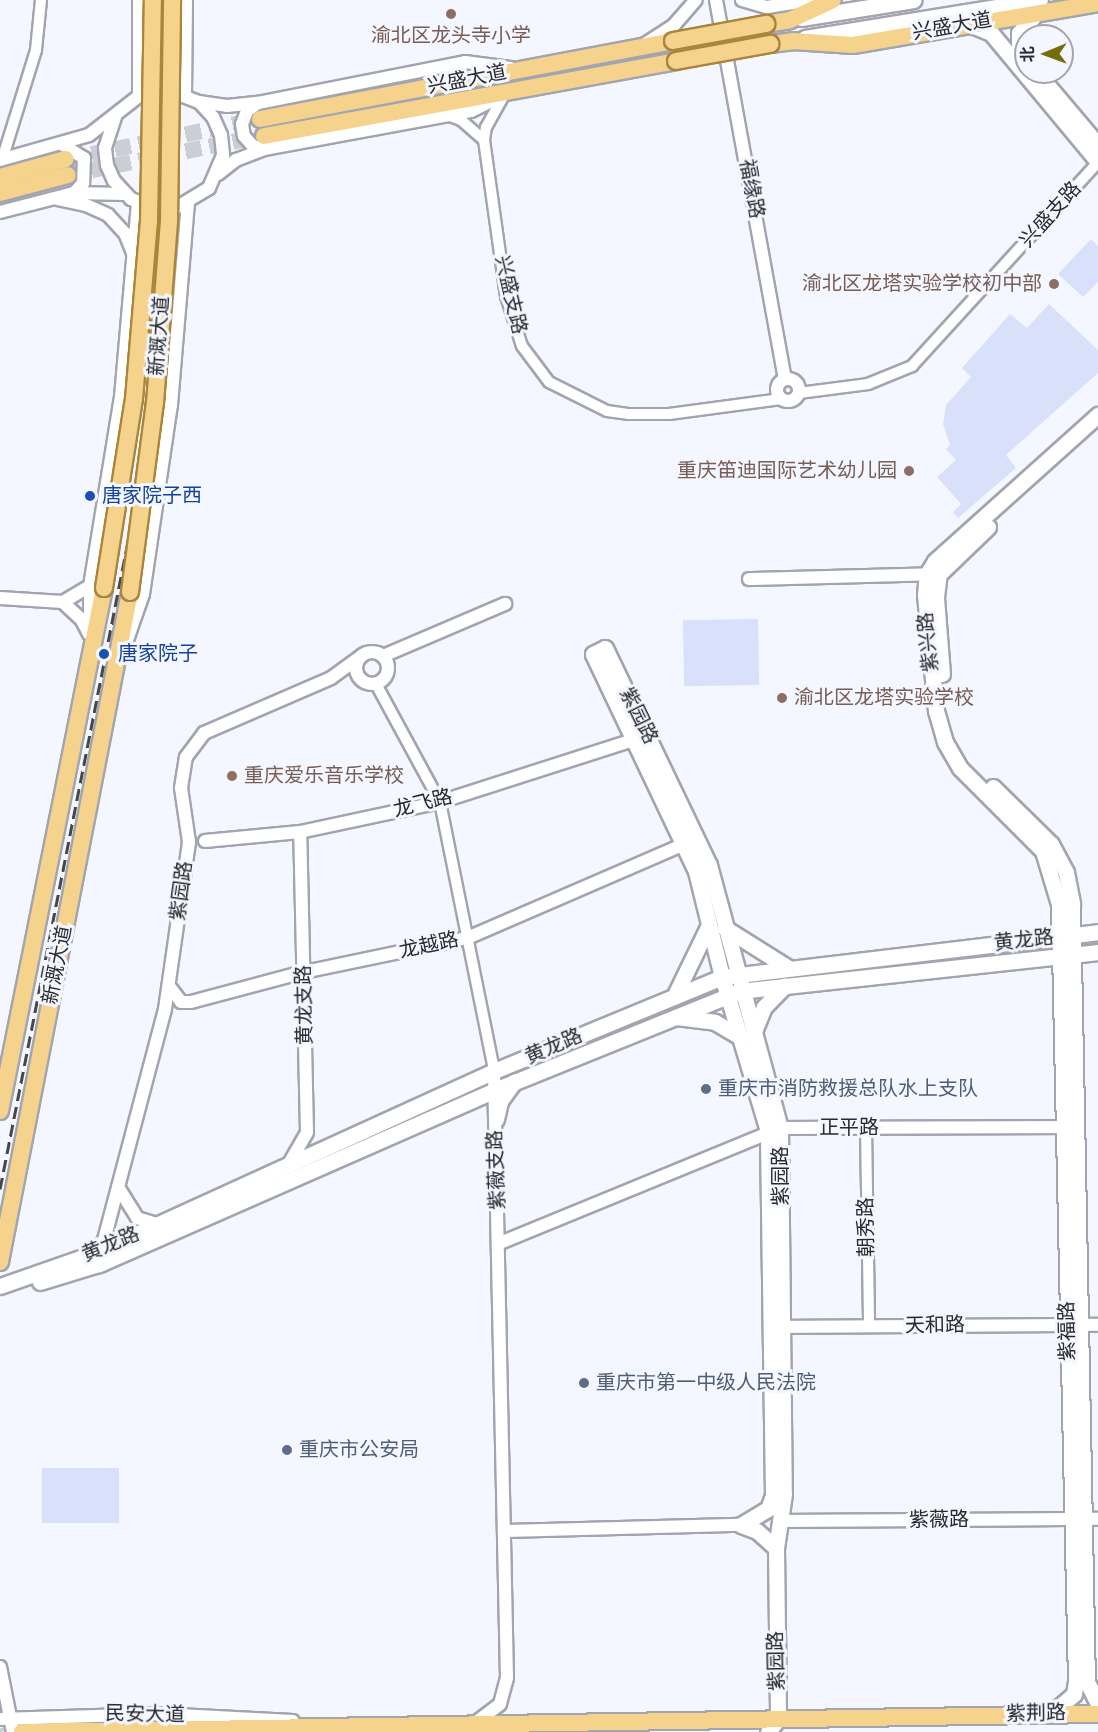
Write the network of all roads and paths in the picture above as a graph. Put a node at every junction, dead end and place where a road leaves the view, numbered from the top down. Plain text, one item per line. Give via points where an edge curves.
1 (41, 0) edge
2 (139, 0) edge
3 (153, 0) edge
4 (172, 0) edge
5 (186, 0) edge
6 (696, 0) edge
7 (716, 0) edge
8 (742, 0) edge
9 (811, 0) edge
10 (833, 0) edge
11 (914, 0) edge
12 (1098, 3) edge
13 (1039, 6) edge
14 (790, 20) junction
15 (966, 24) junction
16 (1026, 24) edge
17 (186, 33) junction
18 (139, 34) junction
19 (793, 40) junction
20 (639, 48) junction
21 (522, 78) junction
22 (1046, 84) edge
23 (185, 94) junction
24 (504, 95) junction
25 (138, 96) junction
26 (199, 102) junction
27 (259, 111) junction
28 (448, 115) junction
29 (115, 117) junction
30 (484, 140) junction
31 (264, 142) junction
32 (1098, 145) edge
33 (1, 160) edge
34 (66, 160) junction
35 (1098, 162) edge
36 (218, 174) junction
37 (0, 177) edge
38 (0, 193) edge
39 (74, 193) junction
40 (125, 194) junction
41 (54, 198) junction
42 (138, 203) junction
43 (188, 203) junction
44 (0, 212) edge
45 (135, 257) junction
46 (185, 261) junction
47 (785, 379) junction
48 (799, 393) junction
49 (781, 399) junction
50 (1098, 415) edge
51 (1098, 428) edge
52 (933, 574) junction
53 (749, 579) dead end
54 (97, 587) junction
55 (0, 598) edge
56 (63, 602) junction
57 (505, 604) dead end
58 (90, 636) junction
59 (360, 656) junction
60 (383, 656) junction
61 (90, 659) junction
62 (117, 669) junction
63 (331, 678) junction
64 (360, 680) junction
65 (376, 684) junction
66 (636, 740) junction
67 (440, 802) junction
68 (187, 825) junction
69 (300, 832) junction
70 (205, 841) junction
71 (684, 844) junction
72 (187, 861) junction
73 (717, 927) junction
74 (1098, 932) edge
75 (1066, 936) junction
76 (467, 938) junction
77 (1098, 952) edge
78 (1067, 956) junction
79 (1039, 959) junction
80 (788, 967) junction
81 (304, 972) junction
82 (729, 975) junction
83 (1061, 978) junction
84 (785, 985) junction
85 (169, 986) junction
86 (734, 993) junction
87 (674, 997) junction
88 (673, 1017) junction
89 (747, 1036) junction
90 (494, 1071) junction
91 (514, 1082) junction
92 (495, 1090) junction
93 (0, 1111) edge
94 (496, 1119) junction
95 (1070, 1127) junction
96 (866, 1128) junction
97 (774, 1130) junction
98 (282, 1170) junction
99 (118, 1187) junction
100 (160, 1225) junction
101 (500, 1243) junction
102 (97, 1252) junction
103 (0, 1262) edge
104 (41, 1276) junction
105 (0, 1286) edge
106 (0, 1295) edge
107 (1074, 1325) junction
108 (1098, 1325) edge
109 (869, 1326) junction
110 (777, 1327) junction
111 (1085, 1519) edge
112 (779, 1521) junction
113 (741, 1525) junction
114 (506, 1531) junction
115 (776, 1548) junction
116 (0, 1667) edge
117 (1, 1672) edge
118 (0, 1699) edge
119 (1098, 1704) edge
120 (1051, 1714) junction
121 (1098, 1714) edge
122 (5, 1719) edge
123 (475, 1723) junction
124 (327, 1725) junction
125 (773, 1726) edge
126 (13, 1732) edge
127 (22, 1732) edge

1 - 33 street via 36,50
2 - 18 street
3 - 54 main road, 新溉大道, bridge via 148,233 134,399
4 - 62 main road, 新溉大道, bridge via 169,222 155,403
5 - 17 street
6 - 20 street via 674,26
7 - 47 street, 福缘路
8 - 9 street via 767,8
10 - 14 main road
11 - 14 main road
12 - 13 main road, 兴盛大道
13 - 15 main road, 兴盛大道
13 - 16 main road
13 - 19 main road
14 - 20 main road, 兴盛大道, bridge
15 - 19 main road, 兴盛大道 via 853,45
15 - 35 main road via 991,33
17 - 18 street via 170,53 156,54 146,47
17 - 23 street
18 - 25 street
19 - 21 main road, 兴盛大道, bridge via 676,61
20 - 21 main road, 兴盛大道
21 - 24 street
21 - 27 main road, 兴盛大道
21 - 31 main road, 兴盛大道
22 - 32 main road
23 - 25 street via 162,91
23 - 26 street
24 - 28 street via 471,111
24 - 30 street via 492,113
25 - 29 street
26 - 27 street
26 - 36 street via 213,117 221,135
27 - 31 street via 247,111 242,124 244,136 253,146
28 - 30 street via 461,120
28 - 31 street
29 - 34 street via 89,135
29 - 40 street via 106,140 107,165
30 - 49 street, 兴盛支路 via 513,320 522,346 549,382 607,411 628,414 669,414
31 - 36 street
33 - 34 street
34 - 37 main road
34 - 38 main road
34 - 39 street via 84,158 83,183
35 - 48 street, 兴盛支路 via 912,366 868,384
36 - 43 street via 209,188
39 - 40 street
39 - 41 street
40 - 42 street
41 - 44 street
41 - 45 street via 108,215 125,232
42 - 43 street via 157,209
42 - 45 street, 新溉大道
43 - 46 street, 新溉大道
45 - 46 street via 143,247 169,243
45 - 54 street, 新溉大道
46 - 62 street, 新溉大道 via 171,405 143,594
47 - 48 street via 795,381
47 - 49 street, 福缘路 via 777,386
48 - 49 street via 793,401
50 - 52 main road via 951,546
51 - 52 main road
52 - 53 street
52 - 75 main road, 紫兴路 via 925,595 932,678 945,742 960,768 1043,851 1054,878
54 - 56 street
54 - 58 street, 新溉大道
54 - 61 main road, 新溉大道
55 - 56 street
56 - 58 street via 82,620
57 - 60 street
58 - 61 street, 新溉大道
59 - 60 street via 370,652
59 - 63 street
59 - 64 street via 355,665
60 - 65 street via 387,674
61 - 93 main road, 新溉大道
62 - 103 main road, 新溉大道
63 - 64 street
63 - 68 street, 紫园路 via 204,733 194,744 182,772
64 - 65 street
65 - 67 street, 紫薇支路
66 - 67 street, 龙飞路
66 - 71 main road, 紫园路
66 - 73 main road, 紫园路 via 599,651 709,865
67 - 69 street, 龙飞路
67 - 76 street, 紫薇支路
68 - 70 street
68 - 72 street, 紫园路
69 - 70 street, 龙飞路
69 - 81 street, 黄龙支路
70 - 72 street
71 - 73 main road, 紫园路
71 - 76 street, 龙越路
72 - 85 street, 紫园路
73 - 80 main road
73 - 82 main road, 紫园路
73 - 87 main road
74 - 75 main road, 黄龙路
75 - 78 main road, 紫福路
75 - 80 main road, 黄龙路
76 - 81 street, 龙越路
76 - 90 street, 紫薇支路
77 - 78 main road, 黄龙路
78 - 79 main road, 黄龙路
78 - 83 main road, 紫福路
78 - 95 main road, 紫福路
79 - 83 main road via 1052,965
79 - 84 main road, 黄龙路
80 - 82 main road, 黄龙路
81 - 85 street, 龙越路 via 191,1002 181,1002
81 - 98 street, 黄龙支路 via 307,1132 300,1151
82 - 86 main road, 紫园路
82 - 87 main road, 黄龙路
83 - 95 main road, 紫福路
84 - 86 main road, 黄龙路
84 - 89 main road via 764,1007
85 - 99 street, 紫园路
86 - 88 main road, 黄龙路
86 - 89 main road, 紫园路
87 - 90 main road, 黄龙路
88 - 89 main road via 715,1023
88 - 91 main road, 黄龙路
89 - 97 main road, 紫园路
90 - 92 street, 紫薇支路
90 - 98 main road, 黄龙路
91 - 92 main road, 黄龙路
91 - 94 main road via 500,1101
92 - 94 street, 紫薇支路
92 - 104 main road, 黄龙路 via 99,1264
94 - 101 street, 紫薇支路
95 - 96 street, 正平路
95 - 107 main road, 紫福路
96 - 97 street, 正平路
96 - 109 street, 朝秀路
97 - 101 street, 正平路
97 - 110 main road, 紫园路
98 - 100 main road, 黄龙路
99 - 100 street via 137,1218
99 - 102 street, 紫园路
100 - 102 main road, 黄龙路
101 - 114 street, 紫薇支路
102 - 104 main road, 黄龙路
104 - 105 main road
104 - 106 main road
107 - 108 street, 天和路
107 - 109 street, 天和路
107 - 111 main road, 紫福路
109 - 110 street, 天和路
110 - 112 main road, 紫园路 via 784,1494
110 - 113 main road, 紫园路 via 773,1495 768,1509
111 - 112 street, 紫薇路
111 - 119 main road, 紫福路 via 1088,1682
111 - 120 main road, 紫福路 via 1074,1695
112 - 115 main road, 紫园路
113 - 114 street
113 - 115 main road via 757,1531
114 - 123 street, 紫薇支路 via 507,1678 500,1704
115 - 125 main road, 紫园路
116 - 117 street
117 - 118 street
117 - 122 street
120 - 121 main road, 紫荆路
120 - 125 main road, 紫荆路
122 - 124 street, 民安大道 via 159,1714 255,1717
122 - 126 street
123 - 124 main road, 紫荆路
123 - 125 main road, 紫荆路
124 - 127 main road, 紫荆路

